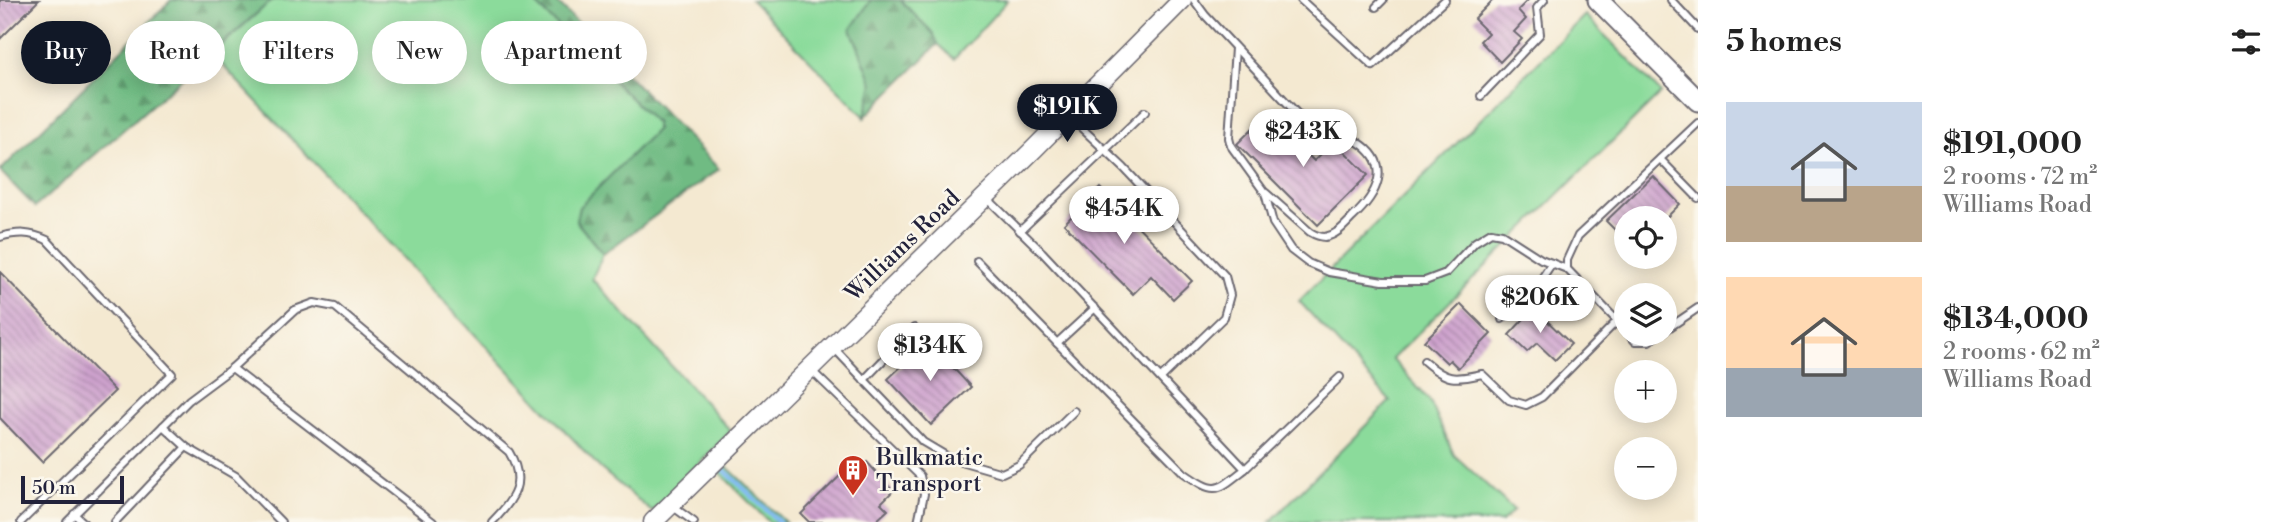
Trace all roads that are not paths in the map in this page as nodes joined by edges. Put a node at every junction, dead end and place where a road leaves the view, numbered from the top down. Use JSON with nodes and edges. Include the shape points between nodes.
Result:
{"nodes":[{"id":1,"x":1182,"y":0,"type":"edge"},
{"id":2,"x":1194,"y":0,"type":"edge"},
{"id":3,"x":1301,"y":0,"type":"edge"},
{"id":4,"x":1383,"y":0,"type":"edge"},
{"id":5,"x":1445,"y":0,"type":"edge"},
{"id":6,"x":1544,"y":0,"type":"edge"},
{"id":7,"x":1598,"y":0,"type":"edge"},
{"id":8,"x":1671,"y":0,"type":"edge"},
{"id":9,"x":1376,"y":7,"type":"dead end"},
{"id":10,"x":1698,"y":29,"type":"edge"},
{"id":11,"x":1235,"y":48,"type":"junction"},
{"id":12,"x":1481,"y":96,"type":"dead end"},
{"id":13,"x":1697,"y":98,"type":"edge"},
{"id":14,"x":1145,"y":111,"type":"dead end"},
{"id":15,"x":1068,"y":115,"type":"junction"},
{"id":16,"x":1698,"y":123,"type":"edge"},
{"id":17,"x":1105,"y":150,"type":"junction"},
{"id":18,"x":1660,"y":159,"type":"junction"},
{"id":19,"x":1265,"y":193,"type":"junction"},
{"id":20,"x":985,"y":197,"type":"junction"},
{"id":21,"x":1698,"y":198,"type":"edge"},
{"id":22,"x":1020,"y":231,"type":"junction"},
{"id":23,"x":0,"y":237,"type":"edge"},
{"id":24,"x":977,"y":261,"type":"dead end"},
{"id":25,"x":1552,"y":263,"type":"junction"},
{"id":26,"x":1567,"y":269,"type":"junction"},
{"id":27,"x":1095,"y":308,"type":"junction"},
{"id":28,"x":1698,"y":308,"type":"edge"},
{"id":29,"x":1614,"y":318,"type":"edge"},
{"id":30,"x":1502,"y":319,"type":"dead end"},
{"id":31,"x":1677,"y":322,"type":"edge"},
{"id":32,"x":1614,"y":324,"type":"edge"},
{"id":33,"x":914,"y":328,"type":"dead end"},
{"id":34,"x":1057,"y":343,"type":"junction"},
{"id":35,"x":832,"y":347,"type":"junction"},
{"id":36,"x":1424,"y":361,"type":"dead end"},
{"id":37,"x":232,"y":368,"type":"junction"},
{"id":38,"x":810,"y":369,"type":"junction"},
{"id":39,"x":1340,"y":377,"type":"dead end"},
{"id":40,"x":1161,"y":378,"type":"junction"},
{"id":41,"x":864,"y":380,"type":"junction"},
{"id":42,"x":1074,"y":411,"type":"dead end"},
{"id":43,"x":163,"y":426,"type":"junction"},
{"id":44,"x":186,"y":447,"type":"junction"},
{"id":45,"x":1245,"y":469,"type":"junction"},
{"id":46,"x":671,"y":505,"type":"junction"},
{"id":47,"x":74,"y":514,"type":"junction"},
{"id":48,"x":21,"y":522,"type":"edge"},
{"id":49,"x":67,"y":522,"type":"edge"},
{"id":50,"x":83,"y":522,"type":"edge"},
{"id":51,"x":115,"y":522,"type":"edge"},
{"id":52,"x":281,"y":522,"type":"edge"},
{"id":53,"x":433,"y":522,"type":"edge"},
{"id":54,"x":492,"y":522,"type":"edge"},
{"id":55,"x":653,"y":522,"type":"edge"},
{"id":56,"x":694,"y":522,"type":"edge"},
{"id":57,"x":918,"y":522,"type":"edge"}],
"edges":[{"from":1,"to":15,"type":"main road","name":"Williams Road"},
{"from":2,"to":11,"type":"lane"},
{"from":3,"to":5,"type":"lane","via":[[1373,66]]},
{"from":4,"to":9,"type":"lane"},
{"from":6,"to":12,"type":"lane","via":[[1537,8],[1539,34]]},
{"from":7,"to":13,"type":"main road"},
{"from":8,"to":10,"type":"lane"},
{"from":11,"to":19,"type":"lane","via":[[1229,138]]},
{"from":11,"to":19,"type":"lane","via":[[1317,135],[1345,134],[1364,146],[1379,168],[1374,192],[1336,233],[1326,237],[1310,232]]},
{"from":14,"to":17,"type":"lane"},
{"from":15,"to":17,"type":"lane"},
{"from":15,"to":20,"type":"main road","name":"Williams Road"},
{"from":16,"to":18,"type":"lane"},
{"from":17,"to":22,"type":"lane"},
{"from":17,"to":40,"type":"lane","via":[[1225,276],[1230,295],[1224,317]]},
{"from":18,"to":21,"type":"lane"},
{"from":18,"to":26,"type":"lane","via":[[1578,236]]},
{"from":19,"to":25,"type":"lane","via":[[1273,223],[1291,250],[1329,272],[1384,281],[1425,281],[1446,273],[1491,232]]},
{"from":20,"to":22,"type":"lane"},
{"from":20,"to":35,"type":"main road","name":"Williams Road"},
{"from":22,"to":27,"type":"lane"},
{"from":23,"to":48,"type":"lane","via":[[32,233],[47,240],[172,373]]},
{"from":24,"to":34,"type":"lane"},
{"from":25,"to":26,"type":"lane"},
{"from":25,"to":30,"type":"lane","via":[[1538,284]]},
{"from":26,"to":29,"type":"lane"},
{"from":27,"to":34,"type":"lane"},
{"from":27,"to":40,"type":"lane"},
{"from":28,"to":31,"type":"lane"},
{"from":32,"to":36,"type":"lane","via":[[1542,397],[1526,405],[1509,400],[1482,374],[1455,379],[1441,376]]},
{"from":33,"to":41,"type":"lane"},
{"from":34,"to":45,"type":"lane","via":[[1184,473],[1206,488],[1221,488]]},
{"from":35,"to":38,"type":"main road","name":"Williams Road"},
{"from":35,"to":41,"type":"lane"},
{"from":37,"to":43,"type":"lane"},
{"from":37,"to":53,"type":"lane"},
{"from":37,"to":54,"type":"lane","via":[[295,310],[314,303],[335,307],[509,452],[518,485]]},
{"from":38,"to":46,"type":"main road","name":"Williams Road"},
{"from":38,"to":57,"type":"lane","via":[[920,476],[924,494]]},
{"from":39,"to":45,"type":"lane"},
{"from":40,"to":45,"type":"lane"},
{"from":41,"to":42,"type":"lane","via":[[923,442],[950,458],[1002,473],[1019,465]]},
{"from":43,"to":44,"type":"lane"},
{"from":43,"to":47,"type":"lane"},
{"from":44,"to":51,"type":"lane"},
{"from":44,"to":52,"type":"lane","via":[[236,476]]},
{"from":46,"to":55,"type":"main road","name":"Williams Road"},
{"from":46,"to":56,"type":"lane"},
{"from":47,"to":49,"type":"lane"},
{"from":47,"to":50,"type":"lane"}]}
